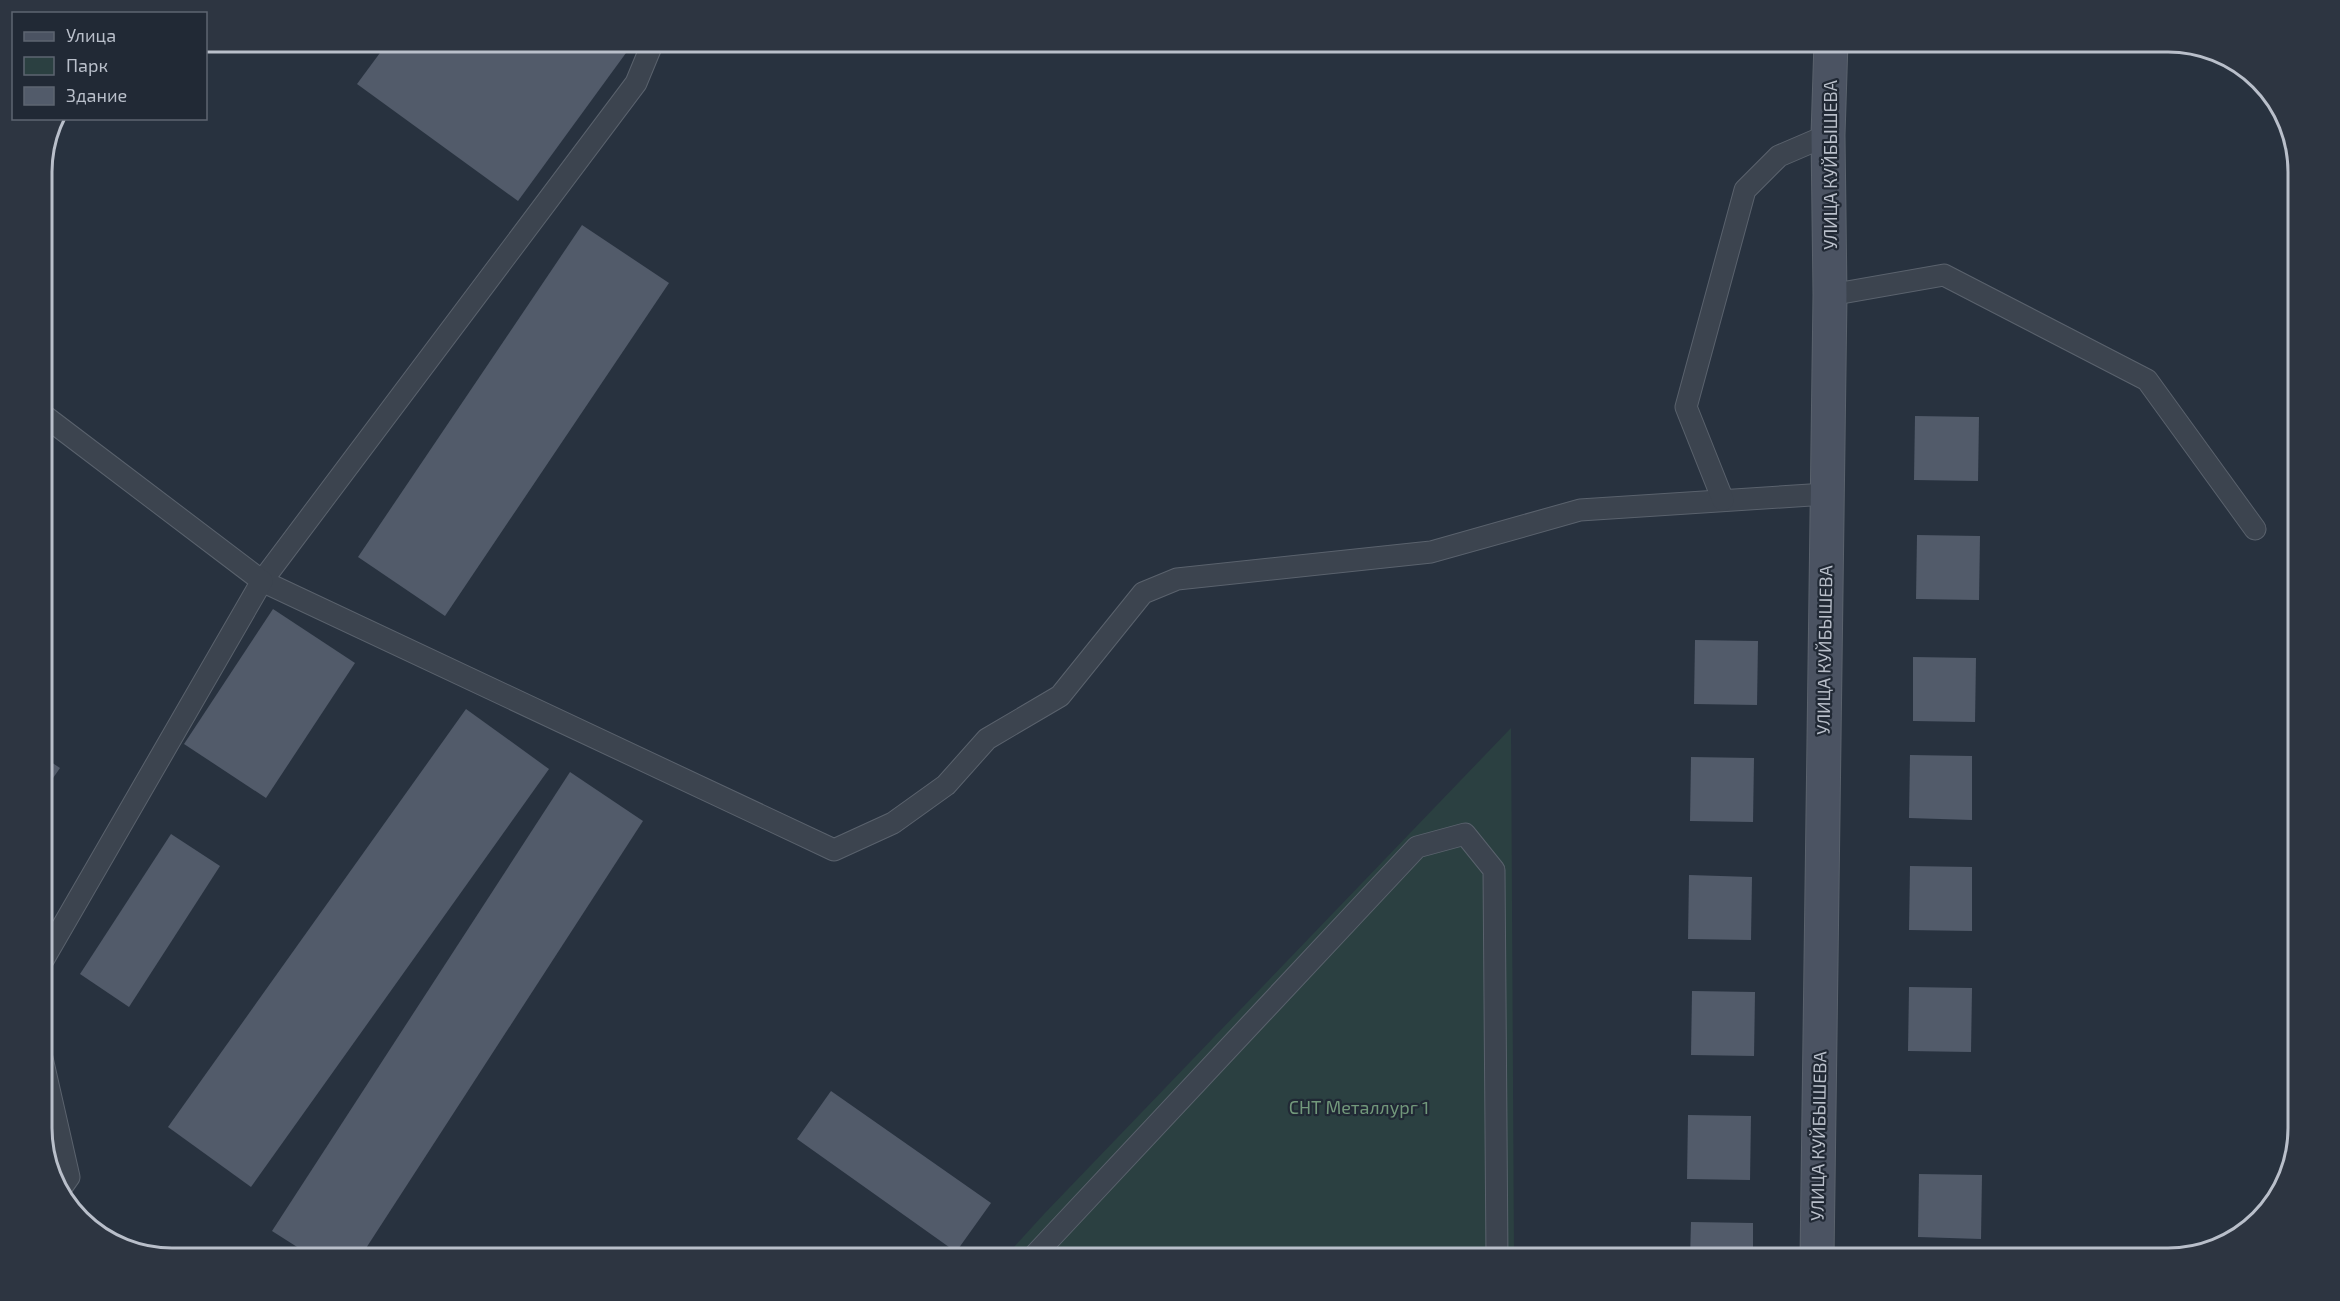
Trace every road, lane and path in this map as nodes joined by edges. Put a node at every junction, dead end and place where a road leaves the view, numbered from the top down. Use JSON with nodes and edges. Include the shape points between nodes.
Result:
{"nodes":[{"id":1,"x":1832,"y":52,"type":"edge"},
{"id":2,"x":648,"y":53,"type":"edge"},
{"id":3,"x":1828,"y":135,"type":"junction"},
{"id":4,"x":1830,"y":295,"type":"junction"},
{"id":5,"x":53,"y":422,"type":"edge"},
{"id":6,"x":1826,"y":494,"type":"junction"},
{"id":7,"x":1723,"y":500,"type":"junction"},
{"id":8,"x":2255,"y":529,"type":"dead end"},
{"id":9,"x":262,"y":581,"type":"junction"},
{"id":10,"x":53,"y":943,"type":"edge"},
{"id":11,"x":53,"y":1106,"type":"edge"},
{"id":12,"x":65,"y":1182,"type":"edge"},
{"id":13,"x":1041,"y":1248,"type":"edge"},
{"id":14,"x":1497,"y":1248,"type":"edge"},
{"id":15,"x":1817,"y":1248,"type":"edge"}],
"edges":[{"from":1,"to":3,"type":"main road","name":"УЛИЦА КУЙБЫШЕВА"},
{"from":2,"to":9,"type":"lane","via":[[636,82]]},
{"from":3,"to":4,"type":"main road","name":"УЛИЦА КУЙБЫШЕВА"},
{"from":3,"to":7,"type":"lane","via":[[1779,156],[1745,190],[1686,407]]},
{"from":4,"to":6,"type":"main road","name":"УЛИЦА КУЙБЫШЕВА"},
{"from":4,"to":8,"type":"lane","via":[[1944,275],[2147,380]]},
{"from":5,"to":9,"type":"lane"},
{"from":6,"to":7,"type":"lane"},
{"from":6,"to":15,"type":"main road","name":"УЛИЦА КУЙБЫШЕВА"},
{"from":7,"to":9,"type":"lane","via":[[1580,510],[1431,552],[1177,579],[1143,592],[1060,696],[987,739],[946,785],[893,823],[834,850]]},
{"from":9,"to":10,"type":"lane"},
{"from":11,"to":12,"type":"lane","via":[[69,1177]]},
{"from":13,"to":14,"type":"lane","via":[[1417,847],[1465,834],[1494,870]]}]}
